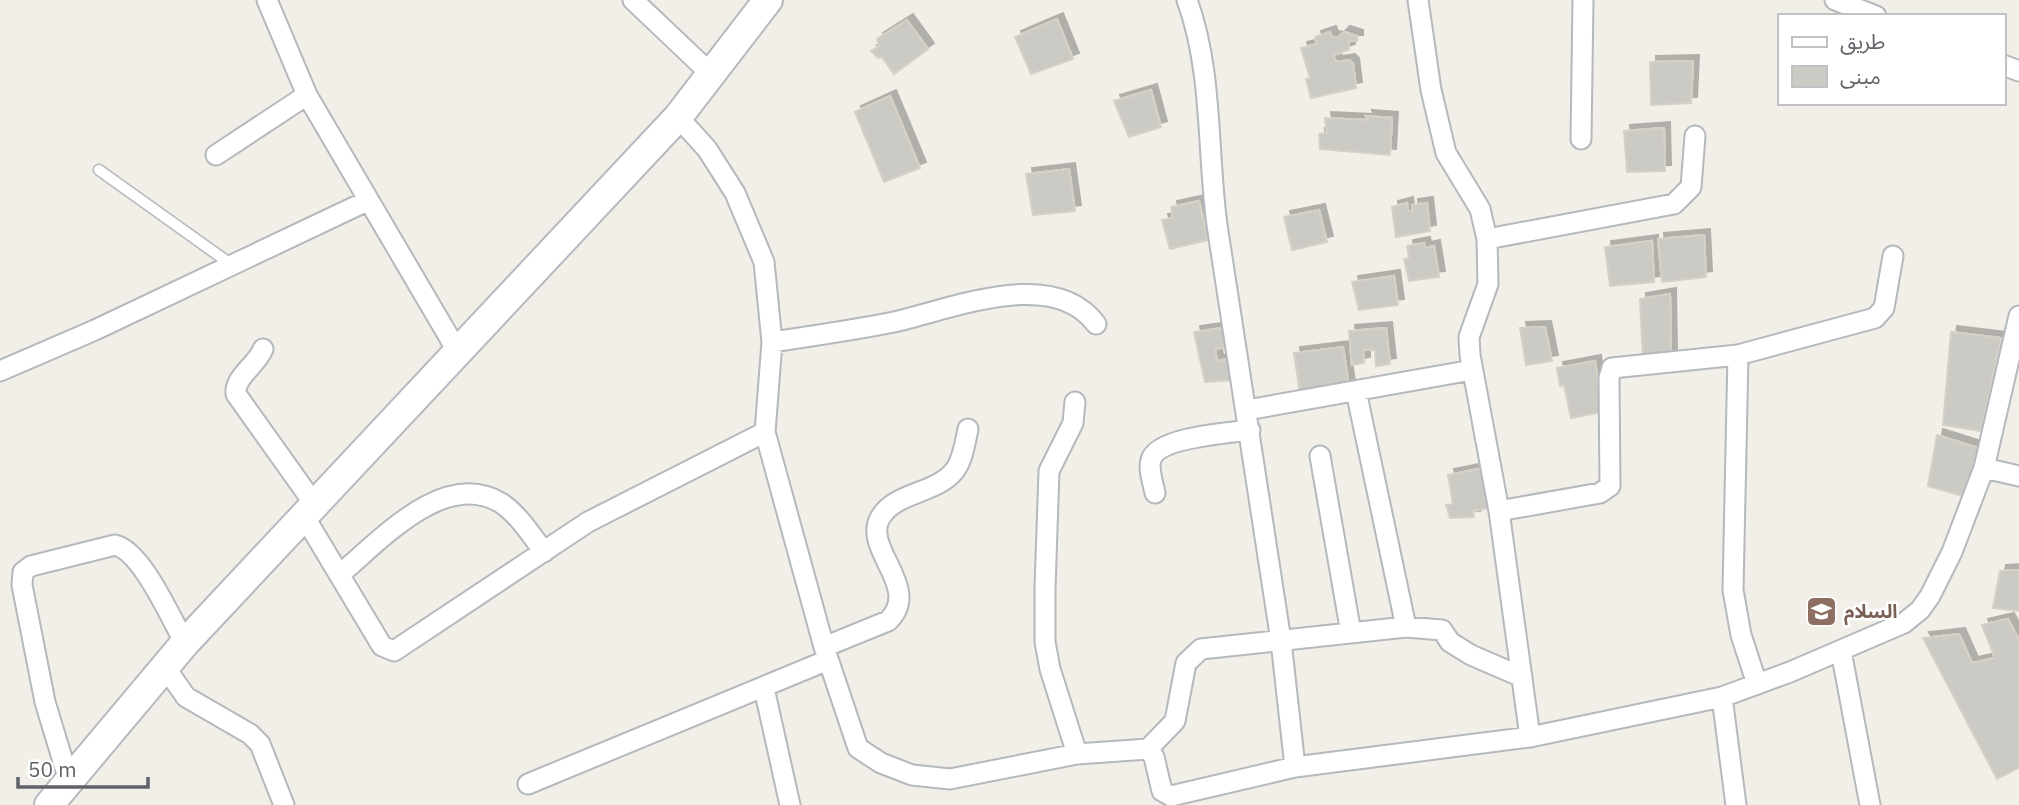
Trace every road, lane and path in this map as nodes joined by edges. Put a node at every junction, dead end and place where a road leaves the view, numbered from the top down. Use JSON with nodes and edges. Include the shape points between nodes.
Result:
{"nodes":[{"id":1,"x":267,"y":0,"type":"edge"},
{"id":2,"x":633,"y":0,"type":"edge"},
{"id":3,"x":768,"y":0,"type":"edge"},
{"id":4,"x":1187,"y":0,"type":"edge"},
{"id":5,"x":1418,"y":0,"type":"edge"},
{"id":6,"x":1583,"y":0,"type":"edge"},
{"id":7,"x":1835,"y":0,"type":"edge"},
{"id":8,"x":1871,"y":14,"type":"edge"},
{"id":9,"x":711,"y":74,"type":"junction"},
{"id":10,"x":307,"y":95,"type":"junction"},
{"id":11,"x":678,"y":117,"type":"junction"},
{"id":12,"x":1695,"y":136,"type":"dead end"},
{"id":13,"x":1581,"y":139,"type":"dead end"},
{"id":14,"x":216,"y":155,"type":"dead end"},
{"id":15,"x":99,"y":170,"type":"dead end"},
{"id":16,"x":367,"y":201,"type":"junction"},
{"id":17,"x":1487,"y":239,"type":"junction"},
{"id":18,"x":1892,"y":256,"type":"dead end"},
{"id":19,"x":232,"y":265,"type":"junction"},
{"id":20,"x":1096,"y":324,"type":"dead end"},
{"id":21,"x":2018,"y":326,"type":"edge"},
{"id":22,"x":772,"y":342,"type":"junction"},
{"id":23,"x":263,"y":349,"type":"dead end"},
{"id":24,"x":459,"y":354,"type":"junction"},
{"id":25,"x":1738,"y":355,"type":"junction"},
{"id":26,"x":1472,"y":370,"type":"junction"},
{"id":27,"x":0,"y":371,"type":"edge"},
{"id":28,"x":1356,"y":391,"type":"junction"},
{"id":29,"x":1075,"y":402,"type":"dead end"},
{"id":30,"x":1247,"y":410,"type":"junction"},
{"id":31,"x":968,"y":429,"type":"dead end"},
{"id":32,"x":1250,"y":430,"type":"junction"},
{"id":33,"x":765,"y":432,"type":"junction"},
{"id":34,"x":1320,"y":456,"type":"dead end"},
{"id":35,"x":1984,"y":468,"type":"junction"},
{"id":36,"x":2019,"y":476,"type":"edge"},
{"id":37,"x":1155,"y":493,"type":"dead end"},
{"id":38,"x":310,"y":511,"type":"junction"},
{"id":39,"x":1499,"y":511,"type":"junction"},
{"id":40,"x":544,"y":552,"type":"junction"},
{"id":41,"x":339,"y":575,"type":"junction"},
{"id":42,"x":1406,"y":627,"type":"junction"},
{"id":43,"x":1351,"y":633,"type":"junction"},
{"id":44,"x":1282,"y":641,"type":"junction"},
{"id":45,"x":185,"y":643,"type":"junction"},
{"id":46,"x":1841,"y":651,"type":"junction"},
{"id":47,"x":826,"y":654,"type":"junction"},
{"id":48,"x":165,"y":667,"type":"junction"},
{"id":49,"x":1522,"y":677,"type":"junction"},
{"id":50,"x":1757,"y":684,"type":"junction"},
{"id":51,"x":764,"y":688,"type":"junction"},
{"id":52,"x":1722,"y":697,"type":"junction"},
{"id":53,"x":1530,"y":737,"type":"junction"},
{"id":54,"x":1147,"y":749,"type":"junction"},
{"id":55,"x":1077,"y":754,"type":"junction"},
{"id":56,"x":1295,"y":767,"type":"junction"},
{"id":57,"x":69,"y":781,"type":"junction"},
{"id":58,"x":528,"y":784,"type":"dead end"},
{"id":59,"x":1207,"y":796,"type":"edge"},
{"id":60,"x":49,"y":805,"type":"edge"},
{"id":61,"x":284,"y":805,"type":"edge"},
{"id":62,"x":790,"y":805,"type":"edge"},
{"id":63,"x":1736,"y":805,"type":"edge"},
{"id":64,"x":1870,"y":805,"type":"edge"}],
"edges":[{"from":1,"to":10,"type":"street"},
{"from":2,"to":9,"type":"street"},
{"from":3,"to":9,"type":"street"},
{"from":4,"to":30,"type":"street","via":[[1208,105],[1213,202]]},
{"from":5,"to":17,"type":"street","via":[[1446,153],[1480,209]]},
{"from":6,"to":13,"type":"street"},
{"from":7,"to":8,"type":"street"},
{"from":9,"to":11,"type":"street"},
{"from":10,"to":14,"type":"street"},
{"from":10,"to":16,"type":"street"},
{"from":11,"to":22,"type":"street","via":[[707,149],[754,231],[764,262]]},
{"from":11,"to":24,"type":"street"},
{"from":12,"to":17,"type":"street","via":[[1690,187],[1674,204]]},
{"from":15,"to":19,"type":"lane"},
{"from":16,"to":19,"type":"street"},
{"from":16,"to":24,"type":"street"},
{"from":17,"to":26,"type":"street","via":[[1488,284],[1469,337]]},
{"from":18,"to":25,"type":"street","via":[[1879,316]]},
{"from":19,"to":27,"type":"street"},
{"from":20,"to":22,"type":"street","via":[[1073,303],[1012,295]]},
{"from":21,"to":35,"type":"street"},
{"from":22,"to":33,"type":"street"},
{"from":23,"to":38,"type":"street","via":[[237,384],[236,394]]},
{"from":24,"to":38,"type":"street"},
{"from":25,"to":39,"type":"street","via":[[1612,368],[1610,485],[1600,494]]},
{"from":25,"to":50,"type":"street","via":[[1733,590]]},
{"from":26,"to":28,"type":"street"},
{"from":26,"to":39,"type":"street"},
{"from":28,"to":30,"type":"street"},
{"from":28,"to":42,"type":"street"},
{"from":29,"to":55,"type":"street","via":[[1073,423],[1049,471],[1045,642]]},
{"from":30,"to":32,"type":"street"},
{"from":31,"to":47,"type":"street","via":[[956,469],[946,479],[896,502],[880,519],[878,534],[900,597],[896,614]]},
{"from":32,"to":37,"type":"street","via":[[1185,440],[1156,451],[1150,463]]},
{"from":32,"to":44,"type":"street"},
{"from":33,"to":40,"type":"street","via":[[588,522]]},
{"from":33,"to":47,"type":"street"},
{"from":34,"to":43,"type":"street"},
{"from":35,"to":36,"type":"street"},
{"from":35,"to":46,"type":"street","via":[[1952,552],[1920,610],[1904,623]]},
{"from":38,"to":41,"type":"street"},
{"from":38,"to":45,"type":"street"},
{"from":39,"to":49,"type":"street"},
{"from":40,"to":41,"type":"street","via":[[503,505],[471,493],[421,506]]},
{"from":40,"to":41,"type":"street","via":[[394,651],[382,646]]},
{"from":42,"to":43,"type":"street"},
{"from":42,"to":49,"type":"street","via":[[1442,630],[1450,642],[1471,655]]},
{"from":43,"to":44,"type":"street"},
{"from":44,"to":54,"type":"street","via":[[1193,653],[1186,663],[1175,721]]},
{"from":44,"to":56,"type":"street"},
{"from":45,"to":48,"type":"street"},
{"from":45,"to":57,"type":"street","via":[[138,562],[124,547],[116,545],[31,566],[23,572],[45,702]]},
{"from":46,"to":50,"type":"street"},
{"from":46,"to":64,"type":"street"},
{"from":47,"to":51,"type":"street"},
{"from":47,"to":55,"type":"street","via":[[858,748],[881,764],[912,775],[950,779]]},
{"from":48,"to":57,"type":"street"},
{"from":48,"to":61,"type":"street","via":[[186,697],[260,744]]},
{"from":49,"to":53,"type":"street"},
{"from":50,"to":52,"type":"street"},
{"from":51,"to":58,"type":"street"},
{"from":51,"to":62,"type":"street"},
{"from":52,"to":53,"type":"street"},
{"from":52,"to":63,"type":"street"},
{"from":53,"to":56,"type":"street"},
{"from":54,"to":55,"type":"street"},
{"from":54,"to":59,"type":"street","via":[[1166,794]]},
{"from":56,"to":59,"type":"street"},
{"from":57,"to":60,"type":"street"}]}
